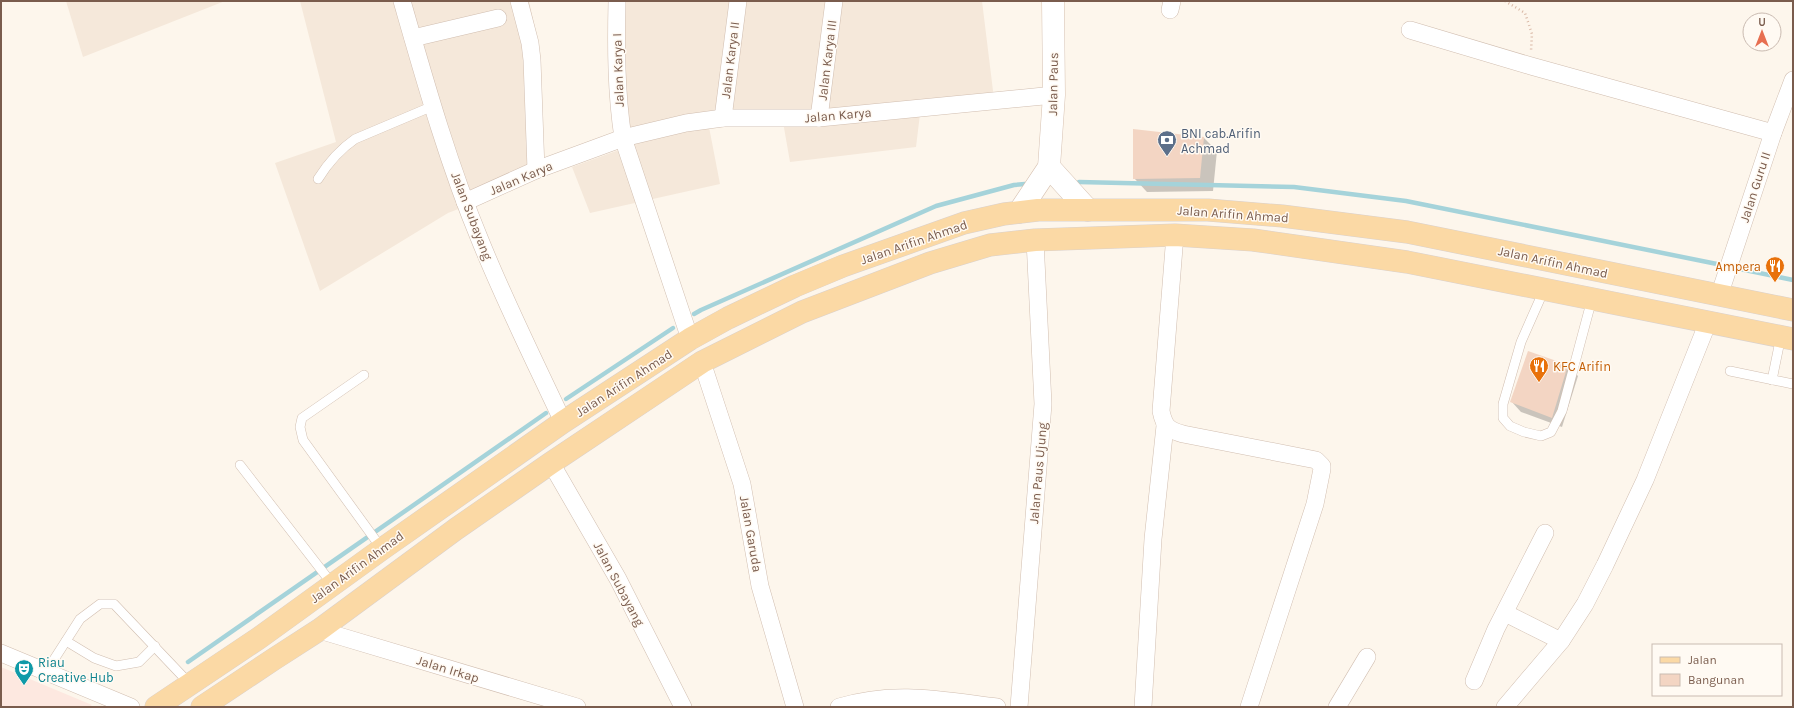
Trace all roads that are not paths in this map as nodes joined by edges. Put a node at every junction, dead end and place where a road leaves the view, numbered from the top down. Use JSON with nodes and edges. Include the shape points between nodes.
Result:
{"nodes":[{"id":1,"x":402,"y":1,"type":"edge"},
{"id":2,"x":519,"y":1,"type":"edge"},
{"id":3,"x":617,"y":1,"type":"edge"},
{"id":4,"x":738,"y":1,"type":"edge"},
{"id":5,"x":834,"y":1,"type":"edge"},
{"id":6,"x":1053,"y":1,"type":"edge"},
{"id":7,"x":498,"y":18,"type":"dead end"},
{"id":8,"x":1410,"y":30,"type":"dead end"},
{"id":9,"x":413,"y":38,"type":"junction"},
{"id":10,"x":1793,"y":80,"type":"edge"},
{"id":11,"x":1054,"y":95,"type":"junction"},
{"id":12,"x":433,"y":106,"type":"junction"},
{"id":13,"x":723,"y":118,"type":"junction"},
{"id":14,"x":819,"y":118,"type":"junction"},
{"id":15,"x":1773,"y":133,"type":"junction"},
{"id":16,"x":623,"y":138,"type":"junction"},
{"id":17,"x":1049,"y":167,"type":"junction"},
{"id":18,"x":536,"y":170,"type":"junction"},
{"id":19,"x":318,"y":179,"type":"dead end"},
{"id":20,"x":465,"y":202,"type":"junction"},
{"id":21,"x":1088,"y":210,"type":"junction"},
{"id":22,"x":1019,"y":212,"type":"junction"},
{"id":23,"x":1175,"y":234,"type":"junction"},
{"id":24,"x":1035,"y":240,"type":"junction"},
{"id":25,"x":1482,"y":247,"type":"junction"},
{"id":26,"x":1476,"y":275,"type":"junction"},
{"id":27,"x":1544,"y":290,"type":"junction"},
{"id":28,"x":1719,"y":296,"type":"junction"},
{"id":29,"x":1592,"y":299,"type":"junction"},
{"id":30,"x":1793,"y":310,"type":"edge"},
{"id":31,"x":1708,"y":322,"type":"junction"},
{"id":32,"x":1787,"y":337,"type":"edge"},
{"id":33,"x":690,"y":340,"type":"junction"},
{"id":34,"x":702,"y":362,"type":"junction"},
{"id":35,"x":1730,"y":371,"type":"dead end"},
{"id":36,"x":364,"y":375,"type":"dead end"},
{"id":37,"x":1772,"y":380,"type":"junction"},
{"id":38,"x":1793,"y":384,"type":"edge"},
{"id":39,"x":563,"y":422,"type":"junction"},
{"id":40,"x":1165,"y":426,"type":"junction"},
{"id":41,"x":551,"y":463,"type":"junction"},
{"id":42,"x":240,"y":465,"type":"dead end"},
{"id":43,"x":1545,"y":533,"type":"dead end"},
{"id":44,"x":379,"y":544,"type":"junction"},
{"id":45,"x":326,"y":575,"type":"junction"},
{"id":46,"x":1505,"y":613,"type":"junction"},
{"id":47,"x":319,"y":630,"type":"junction"},
{"id":48,"x":259,"y":638,"type":"junction"},
{"id":49,"x":66,"y":641,"type":"junction"},
{"id":50,"x":1561,"y":641,"type":"junction"},
{"id":51,"x":155,"y":646,"type":"junction"},
{"id":52,"x":1,"y":653,"type":"edge"},
{"id":53,"x":1367,"y":657,"type":"dead end"},
{"id":54,"x":274,"y":659,"type":"junction"},
{"id":55,"x":46,"y":672,"type":"junction"},
{"id":56,"x":1474,"y":681,"type":"dead end"},
{"id":57,"x":190,"y":684,"type":"junction"},
{"id":58,"x":550,"y":703,"type":"edge"},
{"id":59,"x":954,"y":704,"type":"edge"},
{"id":60,"x":131,"y":707,"type":"edge"},
{"id":61,"x":156,"y":707,"type":"edge"},
{"id":62,"x":202,"y":707,"type":"edge"},
{"id":63,"x":577,"y":707,"type":"edge"},
{"id":64,"x":683,"y":707,"type":"edge"},
{"id":65,"x":794,"y":707,"type":"edge"},
{"id":66,"x":839,"y":707,"type":"edge"},
{"id":67,"x":997,"y":707,"type":"edge"},
{"id":68,"x":1019,"y":707,"type":"edge"},
{"id":69,"x":1143,"y":707,"type":"edge"},
{"id":70,"x":1249,"y":707,"type":"edge"},
{"id":71,"x":1337,"y":707,"type":"edge"},
{"id":72,"x":1505,"y":707,"type":"edge"}],
"edges":[{"from":1,"to":9,"type":"street","name":"Jalan Subayang"},
{"from":2,"to":18,"type":"street","via":[[532,60]]},
{"from":3,"to":16,"type":"street","name":"Jalan Karya I","via":[[616,62]]},
{"from":4,"to":13,"type":"street","name":"Jalan Karya II"},
{"from":5,"to":14,"type":"street","name":"Jalan Karya III"},
{"from":6,"to":11,"type":"main road","name":"Jalan Paus"},
{"from":7,"to":9,"type":"street"},
{"from":8,"to":15,"type":"street"},
{"from":9,"to":12,"type":"street","name":"Jalan Subayang"},
{"from":10,"to":15,"type":"street","name":"Jalan Guru II"},
{"from":11,"to":14,"type":"street","name":"Jalan Karya"},
{"from":11,"to":17,"type":"main road","name":"Jalan Paus"},
{"from":12,"to":19,"type":"lane","via":[[355,138],[328,162]]},
{"from":12,"to":20,"type":"street","name":"Jalan Subayang"},
{"from":13,"to":14,"type":"street","name":"Jalan Karya"},
{"from":13,"to":16,"type":"street","name":"Jalan Karya","via":[[686,123]]},
{"from":15,"to":28,"type":"street","name":"Jalan Guru II"},
{"from":16,"to":18,"type":"street","name":"Jalan Karya"},
{"from":16,"to":33,"type":"street"},
{"from":17,"to":21,"type":"main road"},
{"from":17,"to":22,"type":"main road","name":"Jalan Paus"},
{"from":18,"to":20,"type":"street","name":"Jalan Karya"},
{"from":20,"to":39,"type":"street","name":"Jalan Subayang","via":[[517,326]]},
{"from":21,"to":22,"type":"main road","name":"Jalan Arifin Ahmad"},
{"from":21,"to":25,"type":"main road","name":"Jalan Arifin Ahmad","via":[[1208,210],[1282,216],[1407,232]]},
{"from":22,"to":33,"type":"main road","name":"Jalan Arifin Ahmad","via":[[964,223],[843,266],[757,304]]},
{"from":23,"to":24,"type":"main road","name":"Jalan Arifin Ahmad"},
{"from":23,"to":26,"type":"main road","name":"Jalan Arifin Ahmad","via":[[1322,249]]},
{"from":23,"to":40,"type":"street","via":[[1161,411]]},
{"from":24,"to":34,"type":"main road","name":"Jalan Arifin Ahmad","via":[[990,245],[930,263],[802,312]]},
{"from":24,"to":68,"type":"street","name":"Jalan Paus Ujung","via":[[1044,404]]},
{"from":25,"to":26,"type":"main road"},
{"from":25,"to":28,"type":"main road","name":"Jalan Arifin Ahmad"},
{"from":26,"to":27,"type":"main road","name":"Jalan Arifin Ahmad"},
{"from":27,"to":29,"type":"main road","name":"Jalan Arifin Ahmad"},
{"from":27,"to":29,"type":"lane","via":[[1521,342],[1503,404],[1503,418],[1510,426],[1541,436],[1552,432],[1562,411]]},
{"from":28,"to":30,"type":"main road","name":"Jalan Arifin Ahmad"},
{"from":29,"to":31,"type":"main road","name":"Jalan Arifin Ahmad"},
{"from":31,"to":32,"type":"main road","name":"Jalan Arifin Ahmad"},
{"from":31,"to":50,"type":"street","via":[[1645,480],[1589,597]]},
{"from":32,"to":37,"type":"lane"},
{"from":33,"to":39,"type":"main road","name":"Jalan Arifin Ahmad"},
{"from":34,"to":41,"type":"main road","name":"Jalan Arifin Ahmad"},
{"from":34,"to":65,"type":"street","name":"Jalan Garuda","via":[[742,484],[760,586]]},
{"from":35,"to":37,"type":"lane"},
{"from":36,"to":44,"type":"lane","via":[[302,418],[300,427],[303,440]]},
{"from":37,"to":38,"type":"lane"},
{"from":39,"to":44,"type":"main road","name":"Jalan Arifin Ahmad"},
{"from":40,"to":69,"type":"street","via":[[1154,539]]},
{"from":40,"to":70,"type":"street","via":[[1183,434],[1316,460],[1322,466],[1315,504]]},
{"from":41,"to":47,"type":"main road","name":"Jalan Arifin Ahmad"},
{"from":41,"to":64,"type":"street","name":"Jalan Subayang","via":[[618,579]]},
{"from":42,"to":45,"type":"lane"},
{"from":43,"to":46,"type":"street"},
{"from":44,"to":45,"type":"main road","name":"Jalan Arifin Ahmad"},
{"from":45,"to":48,"type":"main road","name":"Jalan Arifin Ahmad"},
{"from":46,"to":50,"type":"street"},
{"from":46,"to":56,"type":"street"},
{"from":47,"to":54,"type":"main road","name":"Jalan Arifin Ahmad"},
{"from":47,"to":58,"type":"street","name":"Jalan Irkap"},
{"from":48,"to":54,"type":"main road"},
{"from":48,"to":57,"type":"main road","name":"Jalan Arifin Ahmad"},
{"from":49,"to":51,"type":"lane","via":[[94,658],[116,666],[139,662]]},
{"from":49,"to":51,"type":"lane","via":[[80,619],[100,604],[114,604]]},
{"from":49,"to":55,"type":"lane"},
{"from":50,"to":72,"type":"street"},
{"from":51,"to":57,"type":"lane"},
{"from":52,"to":55,"type":"street"},
{"from":53,"to":71,"type":"street"},
{"from":54,"to":62,"type":"main road","name":"Jalan Arifin Ahmad"},
{"from":55,"to":60,"type":"street"},
{"from":57,"to":61,"type":"main road","name":"Jalan Arifin Ahmad"},
{"from":58,"to":63,"type":"street","name":"Jalan Irkap"},
{"from":59,"to":66,"type":"street","via":[[908,697],[885,697],[861,700]]},
{"from":59,"to":67,"type":"street"}]}
